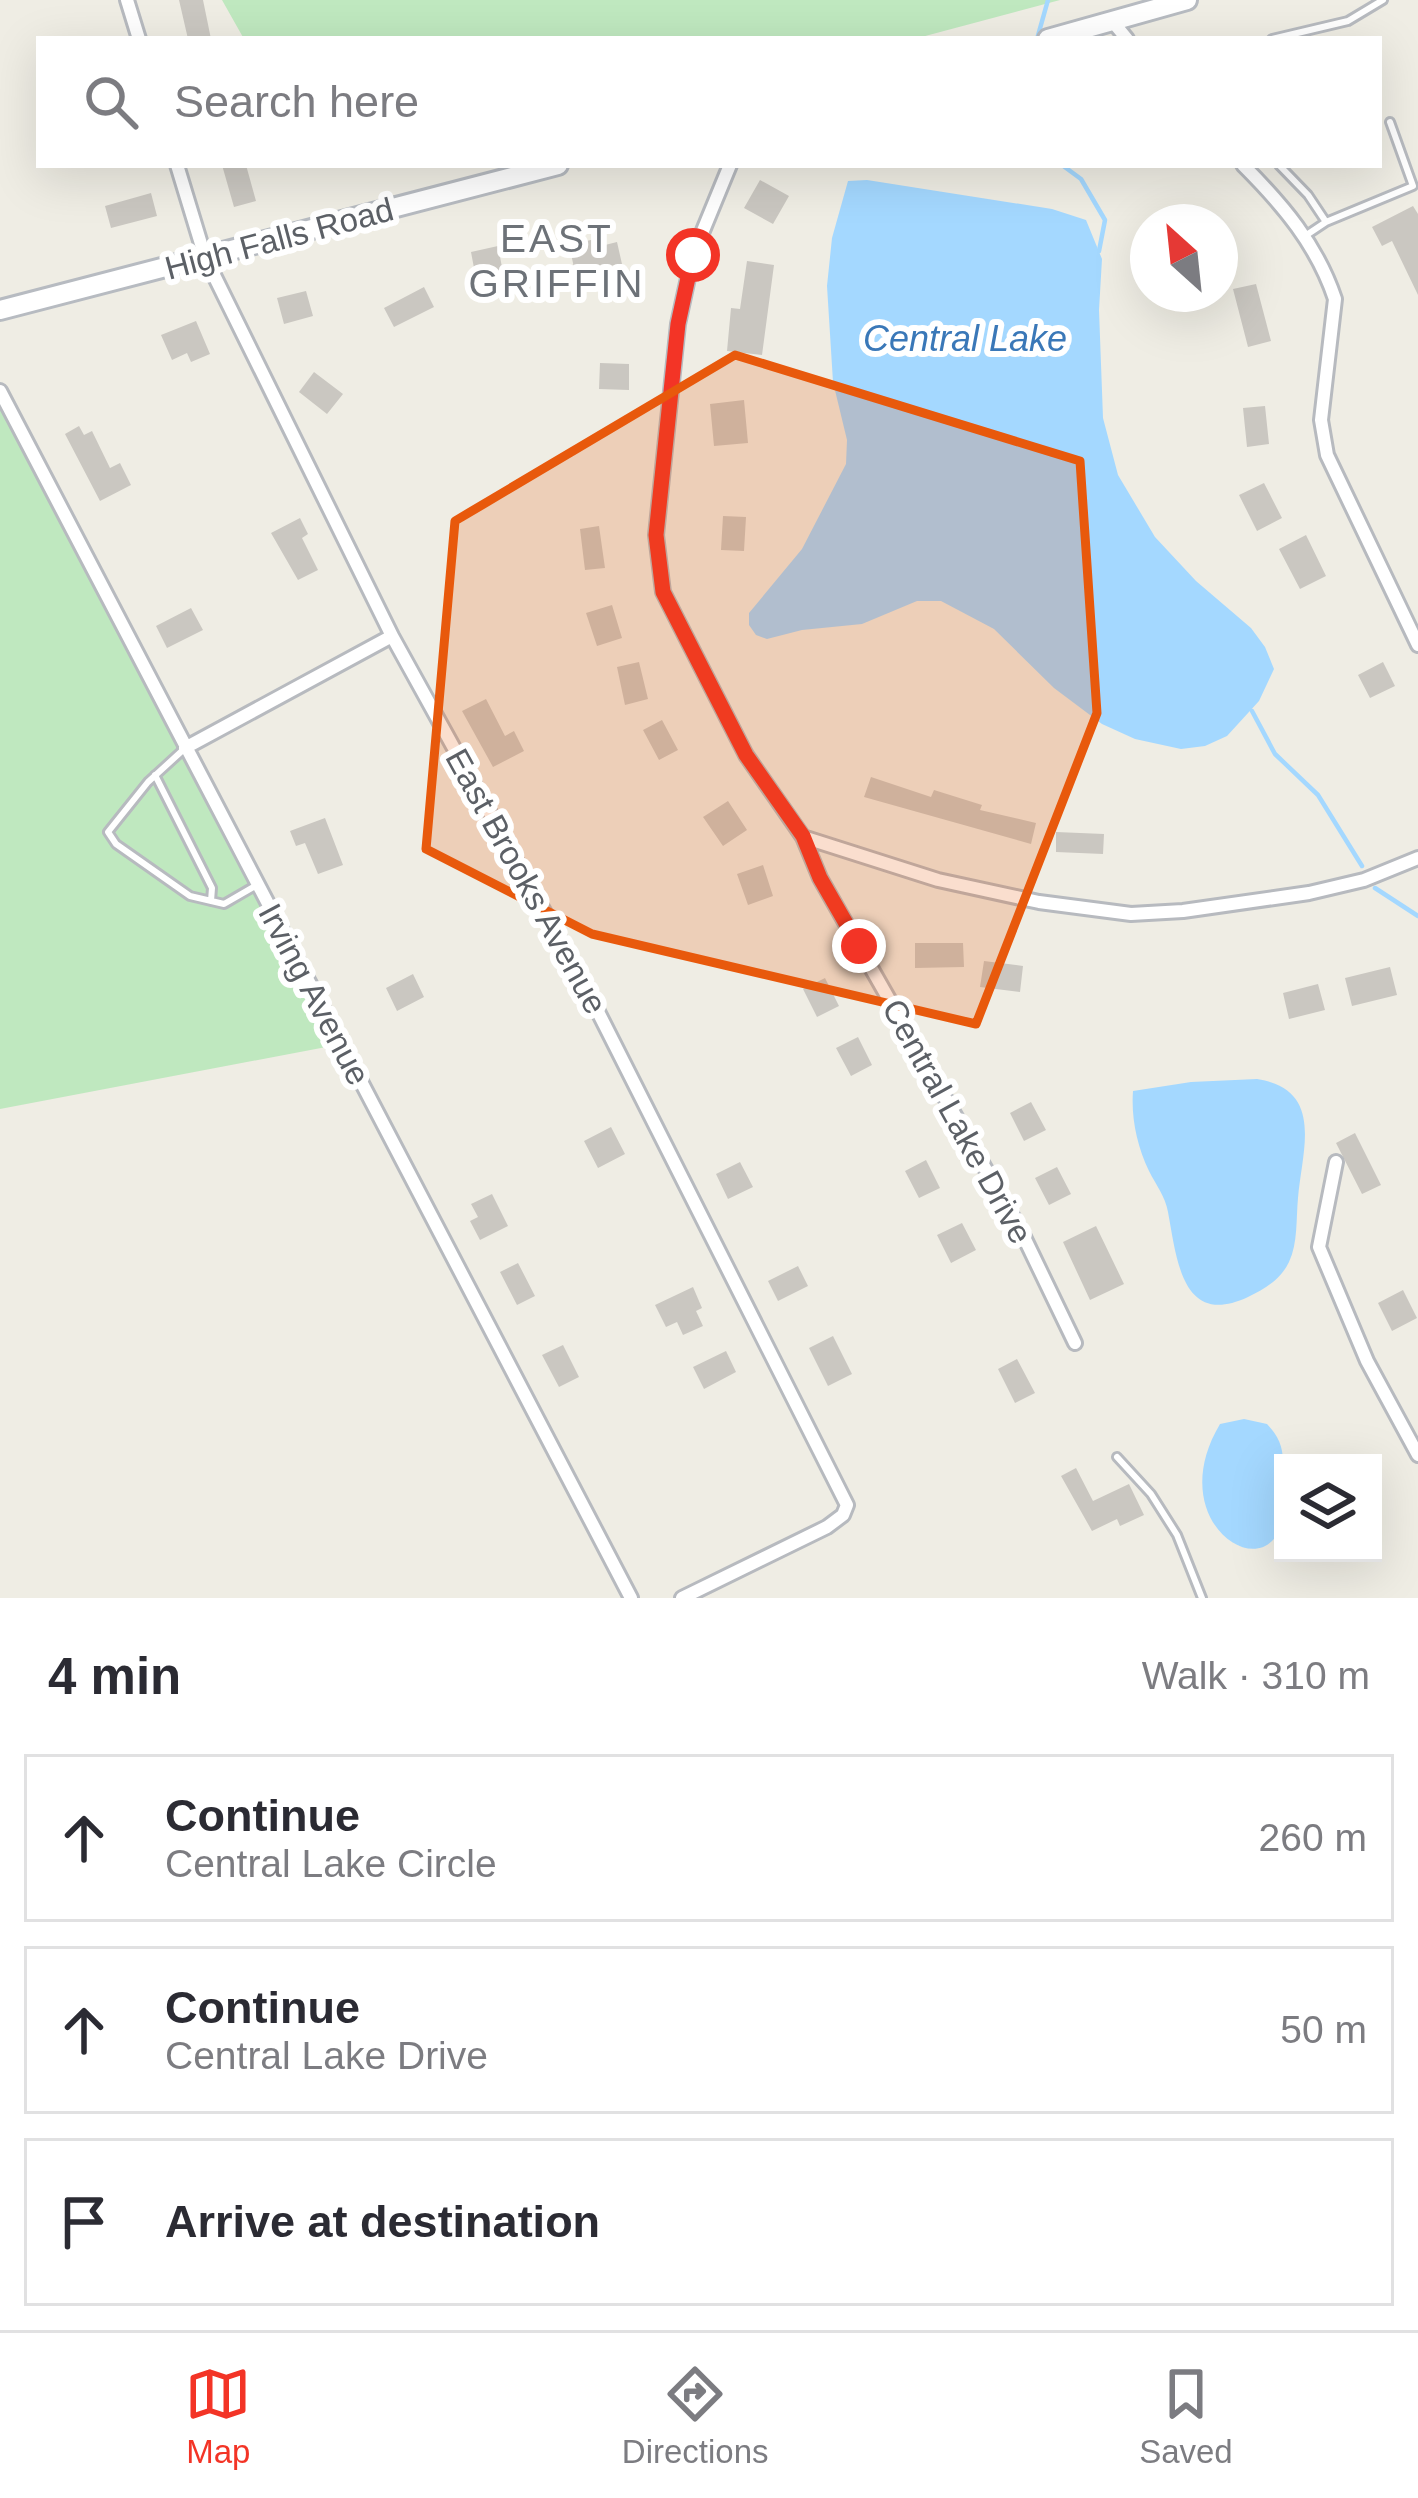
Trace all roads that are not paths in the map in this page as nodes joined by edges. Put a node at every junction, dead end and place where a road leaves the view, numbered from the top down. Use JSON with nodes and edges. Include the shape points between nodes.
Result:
{"nodes":[{"id":1,"x":127,"y":0,"type":"edge"},
{"id":2,"x":1187,"y":0,"type":"edge"},
{"id":3,"x":1383,"y":0,"type":"edge"},
{"id":4,"x":1113,"y":22,"type":"junction"},
{"id":5,"x":138,"y":36,"type":"edge"},
{"id":6,"x":1059,"y":36,"type":"edge"},
{"id":7,"x":1124,"y":36,"type":"edge"},
{"id":8,"x":1285,"y":36,"type":"edge"},
{"id":9,"x":1390,"y":122,"type":"dead end"},
{"id":10,"x":178,"y":168,"type":"edge"},
{"id":11,"x":546,"y":168,"type":"edge"},
{"id":12,"x":729,"y":168,"type":"edge"},
{"id":13,"x":1246,"y":168,"type":"edge"},
{"id":14,"x":1282,"y":168,"type":"edge"},
{"id":15,"x":1326,"y":222,"type":"junction"},
{"id":16,"x":1305,"y":236,"type":"junction"},
{"id":17,"x":205,"y":257,"type":"junction"},
{"id":18,"x":0,"y":310,"type":"edge"},
{"id":19,"x":0,"y":391,"type":"edge"},
{"id":20,"x":392,"y":636,"type":"junction"},
{"id":21,"x":1418,"y":645,"type":"edge"},
{"id":22,"x":185,"y":748,"type":"junction"},
{"id":23,"x":155,"y":776,"type":"junction"},
{"id":24,"x":803,"y":836,"type":"junction"},
{"id":25,"x":1418,"y":858,"type":"edge"},
{"id":26,"x":258,"y":885,"type":"junction"},
{"id":27,"x":211,"y":901,"type":"junction"},
{"id":28,"x":1336,"y":1162,"type":"dead end"},
{"id":29,"x":1075,"y":1343,"type":"dead end"},
{"id":30,"x":1418,"y":1455,"type":"edge"},
{"id":31,"x":1117,"y":1456,"type":"dead end"},
{"id":32,"x":631,"y":1598,"type":"edge"},
{"id":33,"x":682,"y":1598,"type":"edge"},
{"id":34,"x":1202,"y":1598,"type":"edge"}],
"edges":[{"from":1,"to":5,"type":"street"},
{"from":2,"to":4,"type":"street"},
{"from":3,"to":8,"type":"lane","via":[[1348,21]]},
{"from":4,"to":6,"type":"street"},
{"from":4,"to":7,"type":"street"},
{"from":9,"to":15,"type":"lane","via":[[1413,186]]},
{"from":10,"to":17,"type":"street","name":"East Brooks Avenue"},
{"from":11,"to":17,"type":"street","name":"High Falls Road"},
{"from":12,"to":24,"type":"street","name":"Central Lake Drive","via":[[693,255],[678,324],[657,565],[663,592],[746,755]]},
{"from":13,"to":16,"type":"street"},
{"from":14,"to":15,"type":"lane"},
{"from":15,"to":16,"type":"lane"},
{"from":16,"to":21,"type":"street","via":[[1335,299],[1321,420],[1328,455]]},
{"from":17,"to":18,"type":"street","name":"High Falls Road"},
{"from":17,"to":20,"type":"street","name":"East Brooks Avenue"},
{"from":19,"to":22,"type":"street","name":"Irving Avenue"},
{"from":20,"to":22,"type":"street"},
{"from":20,"to":33,"type":"street","name":"East Brooks Avenue","via":[[582,980],[847,1505],[826,1527]]},
{"from":22,"to":23,"type":"lane"},
{"from":22,"to":26,"type":"street","name":"Irving Avenue"},
{"from":23,"to":27,"type":"lane","via":[[212,888]]},
{"from":23,"to":27,"type":"lane","via":[[108,832],[190,896]]},
{"from":24,"to":25,"type":"street","via":[[938,880],[1131,914],[1309,893]]},
{"from":24,"to":29,"type":"street","name":"Central Lake Drive"},
{"from":26,"to":27,"type":"lane","via":[[224,904]]},
{"from":26,"to":32,"type":"street","name":"Irving Avenue"},
{"from":28,"to":30,"type":"street","via":[[1319,1247]]},
{"from":31,"to":34,"type":"lane","via":[[1177,1535]]}]}
